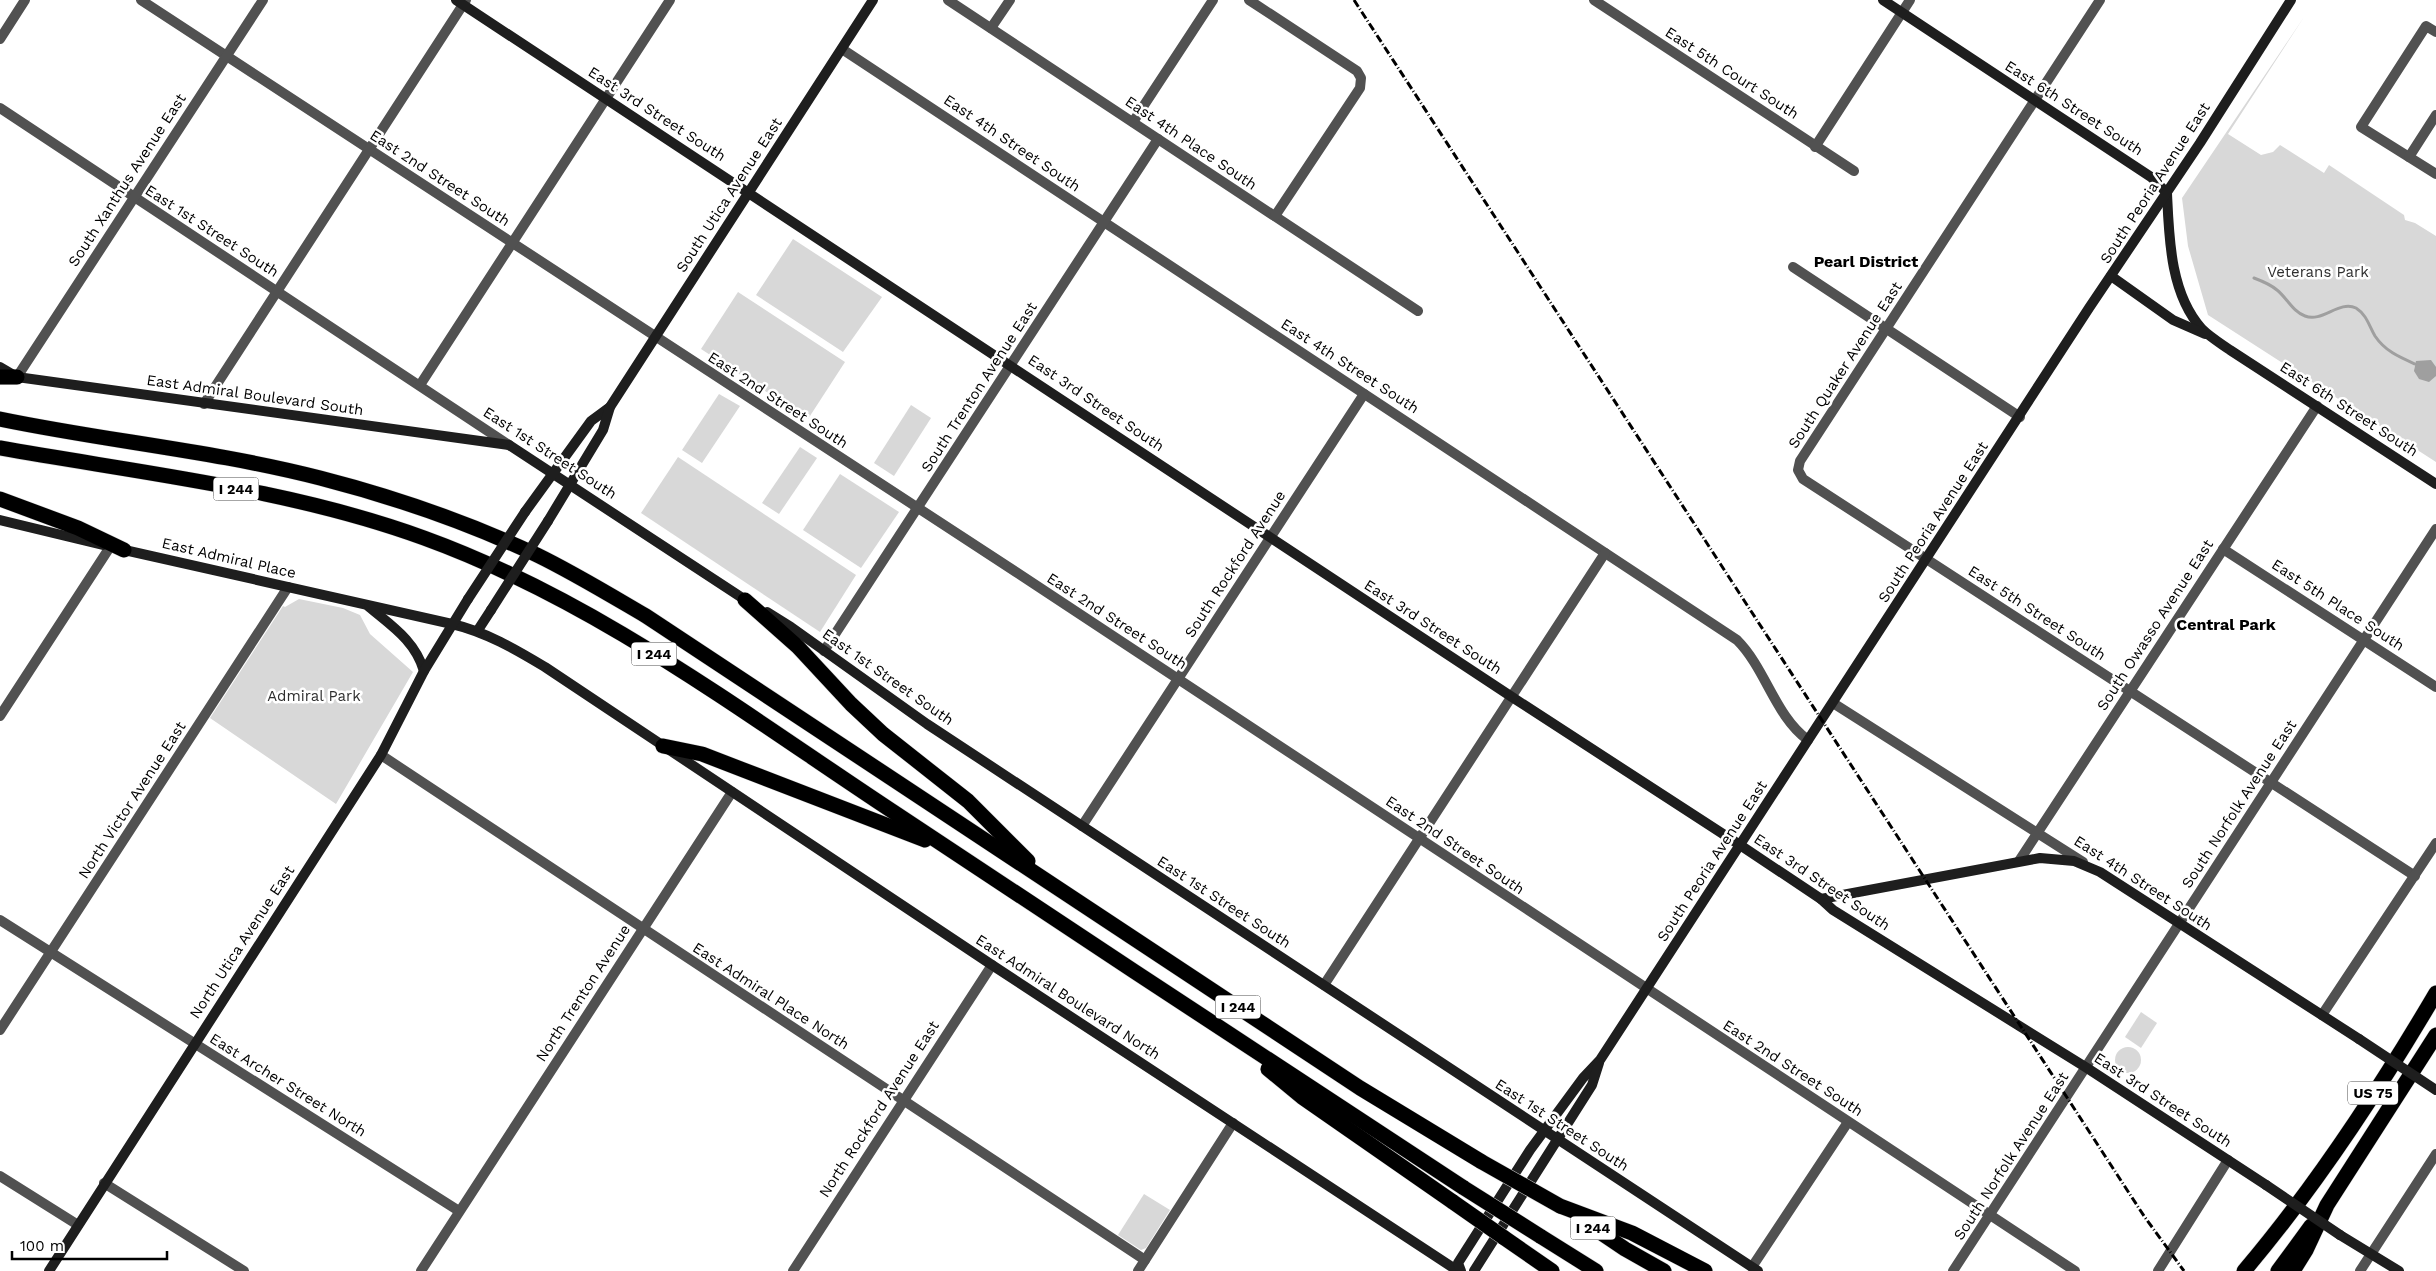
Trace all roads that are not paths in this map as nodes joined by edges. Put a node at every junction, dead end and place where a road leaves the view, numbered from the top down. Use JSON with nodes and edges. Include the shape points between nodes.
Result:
{"nodes":[{"id":1,"x":25,"y":0,"type":"edge"},
{"id":2,"x":141,"y":0,"type":"edge"},
{"id":3,"x":263,"y":0,"type":"edge"},
{"id":4,"x":670,"y":0,"type":"edge"},
{"id":5,"x":873,"y":0,"type":"edge"},
{"id":6,"x":948,"y":0,"type":"edge"},
{"id":7,"x":1010,"y":0,"type":"edge"},
{"id":8,"x":1214,"y":0,"type":"edge"},
{"id":9,"x":1249,"y":0,"type":"edge"},
{"id":10,"x":1594,"y":0,"type":"edge"},
{"id":11,"x":1883,"y":0,"type":"edge"},
{"id":12,"x":1910,"y":0,"type":"edge"},
{"id":13,"x":2100,"y":0,"type":"edge"},
{"id":14,"x":2291,"y":0,"type":"edge"},
{"id":15,"x":462,"y":2,"type":"edge"},
{"id":16,"x":1902,"y":13,"type":"junction"},
{"id":17,"x":991,"y":28,"type":"junction"},
{"id":18,"x":2436,"y":32,"type":"edge"},
{"id":19,"x":0,"y":39,"type":"edge"},
{"id":20,"x":842,"y":49,"type":"junction"},
{"id":21,"x":227,"y":56,"type":"junction"},
{"id":22,"x":606,"y":99,"type":"junction"},
{"id":23,"x":2034,"y":100,"type":"junction"},
{"id":24,"x":0,"y":108,"type":"edge"},
{"id":25,"x":2436,"y":115,"type":"edge"},
{"id":26,"x":1133,"y":122,"type":"junction"},
{"id":27,"x":1158,"y":139,"type":"junction"},
{"id":28,"x":1816,"y":147,"type":"junction"},
{"id":29,"x":369,"y":149,"type":"junction"},
{"id":30,"x":2409,"y":157,"type":"junction"},
{"id":31,"x":1854,"y":171,"type":"dead end"},
{"id":32,"x":2436,"y":174,"type":"edge"},
{"id":33,"x":749,"y":193,"type":"junction"},
{"id":34,"x":2167,"y":193,"type":"junction"},
{"id":35,"x":134,"y":198,"type":"junction"},
{"id":36,"x":1275,"y":216,"type":"junction"},
{"id":37,"x":1104,"y":222,"type":"junction"},
{"id":38,"x":511,"y":243,"type":"junction"},
{"id":39,"x":1792,"y":267,"type":"dead end"},
{"id":40,"x":2111,"y":276,"type":"junction"},
{"id":41,"x":276,"y":291,"type":"junction"},
{"id":42,"x":1418,"y":311,"type":"dead end"},
{"id":43,"x":1886,"y":330,"type":"junction"},
{"id":44,"x":2210,"y":336,"type":"junction"},
{"id":45,"x":655,"y":338,"type":"junction"},
{"id":46,"x":1011,"y":365,"type":"junction"},
{"id":47,"x":0,"y":367,"type":"edge"},
{"id":48,"x":0,"y":377,"type":"edge"},
{"id":49,"x":17,"y":377,"type":"junction"},
{"id":50,"x":420,"y":384,"type":"junction"},
{"id":51,"x":1364,"y":394,"type":"junction"},
{"id":52,"x":204,"y":404,"type":"junction"},
{"id":53,"x":2317,"y":406,"type":"junction"},
{"id":54,"x":610,"y":407,"type":"junction"},
{"id":55,"x":2020,"y":417,"type":"junction"},
{"id":56,"x":0,"y":419,"type":"edge"},
{"id":57,"x":508,"y":445,"type":"junction"},
{"id":58,"x":0,"y":448,"type":"edge"},
{"id":59,"x":1798,"y":470,"type":"joint"},
{"id":60,"x":552,"y":472,"type":"junction"},
{"id":61,"x":2436,"y":484,"type":"edge"},
{"id":62,"x":571,"y":485,"type":"junction"},
{"id":63,"x":0,"y":499,"type":"edge"},
{"id":64,"x":917,"y":508,"type":"junction"},
{"id":65,"x":0,"y":520,"type":"edge"},
{"id":66,"x":2436,"y":529,"type":"edge"},
{"id":67,"x":1271,"y":537,"type":"junction"},
{"id":68,"x":2223,"y":548,"type":"junction"},
{"id":69,"x":117,"y":549,"type":"junction"},
{"id":70,"x":1605,"y":553,"type":"junction"},
{"id":71,"x":1927,"y":560,"type":"junction"},
{"id":72,"x":288,"y":587,"type":"junction"},
{"id":73,"x":745,"y":600,"type":"junction"},
{"id":74,"x":366,"y":605,"type":"junction"},
{"id":75,"x":452,"y":624,"type":"junction"},
{"id":76,"x":478,"y":630,"type":"junction"},
{"id":77,"x":2364,"y":640,"type":"junction"},
{"id":78,"x":824,"y":651,"type":"junction"},
{"id":79,"x":424,"y":671,"type":"junction"},
{"id":80,"x":1178,"y":679,"type":"junction"},
{"id":81,"x":2436,"y":687,"type":"edge"},
{"id":82,"x":2129,"y":691,"type":"junction"},
{"id":83,"x":1512,"y":697,"type":"junction"},
{"id":84,"x":1833,"y":703,"type":"junction"},
{"id":85,"x":0,"y":716,"type":"edge"},
{"id":86,"x":1808,"y":740,"type":"junction"},
{"id":87,"x":663,"y":746,"type":"junction"},
{"id":88,"x":381,"y":755,"type":"junction"},
{"id":89,"x":2270,"y":783,"type":"junction"},
{"id":90,"x":732,"y":792,"type":"junction"},
{"id":91,"x":1082,"y":826,"type":"junction"},
{"id":92,"x":2037,"y":834,"type":"junction"},
{"id":93,"x":1419,"y":839,"type":"junction"},
{"id":94,"x":2436,"y":843,"type":"edge"},
{"id":95,"x":1740,"y":845,"type":"junction"},
{"id":96,"x":951,"y":850,"type":"junction"},
{"id":97,"x":2019,"y":861,"type":"junction"},
{"id":98,"x":2100,"y":872,"type":"junction"},
{"id":99,"x":2415,"y":876,"type":"junction"},
{"id":100,"x":1050,"y":883,"type":"junction"},
{"id":101,"x":1820,"y":898,"type":"junction"},
{"id":102,"x":0,"y":920,"type":"edge"},
{"id":103,"x":2179,"y":924,"type":"junction"},
{"id":104,"x":643,"y":929,"type":"junction"},
{"id":105,"x":51,"y":951,"type":"junction"},
{"id":106,"x":992,"y":965,"type":"junction"},
{"id":107,"x":1324,"y":985,"type":"junction"},
{"id":108,"x":1646,"y":989,"type":"junction"},
{"id":109,"x":2436,"y":993,"type":"edge"},
{"id":110,"x":2322,"y":1015,"type":"junction"},
{"id":111,"x":0,"y":1030,"type":"edge"},
{"id":112,"x":1223,"y":1030,"type":"junction"},
{"id":113,"x":2436,"y":1035,"type":"edge"},
{"id":114,"x":195,"y":1043,"type":"junction"},
{"id":115,"x":1600,"y":1060,"type":"junction"},
{"id":116,"x":2086,"y":1068,"type":"junction"},
{"id":117,"x":2436,"y":1090,"type":"edge"},
{"id":118,"x":903,"y":1101,"type":"junction"},
{"id":119,"x":1848,"y":1122,"type":"junction"},
{"id":120,"x":1233,"y":1123,"type":"junction"},
{"id":121,"x":1544,"y":1132,"type":"junction"},
{"id":122,"x":1558,"y":1141,"type":"junction"},
{"id":123,"x":2436,"y":1154,"type":"edge"},
{"id":124,"x":2228,"y":1160,"type":"junction"},
{"id":125,"x":0,"y":1176,"type":"edge"},
{"id":126,"x":104,"y":1183,"type":"junction"},
{"id":127,"x":2327,"y":1205,"type":"junction"},
{"id":128,"x":1560,"y":1206,"type":"junction"},
{"id":129,"x":460,"y":1212,"type":"junction"},
{"id":130,"x":1990,"y":1214,"type":"junction"},
{"id":131,"x":78,"y":1225,"type":"junction"},
{"id":132,"x":2258,"y":1254,"type":"junction"},
{"id":133,"x":2371,"y":1254,"type":"junction"},
{"id":134,"x":1145,"y":1260,"type":"junction"},
{"id":135,"x":1755,"y":1269,"type":"edge"},
{"id":136,"x":49,"y":1271,"type":"edge"},
{"id":137,"x":244,"y":1271,"type":"edge"},
{"id":138,"x":421,"y":1271,"type":"edge"},
{"id":139,"x":793,"y":1271,"type":"edge"},
{"id":140,"x":1138,"y":1271,"type":"edge"},
{"id":141,"x":1460,"y":1271,"type":"edge"},
{"id":142,"x":1474,"y":1271,"type":"edge"},
{"id":143,"x":1552,"y":1271,"type":"edge"},
{"id":144,"x":1596,"y":1271,"type":"edge"},
{"id":145,"x":1664,"y":1271,"type":"edge"},
{"id":146,"x":1705,"y":1271,"type":"edge"},
{"id":147,"x":1953,"y":1271,"type":"edge"},
{"id":148,"x":2075,"y":1271,"type":"edge"},
{"id":149,"x":2158,"y":1271,"type":"edge"},
{"id":150,"x":2236,"y":1271,"type":"edge"},
{"id":151,"x":2244,"y":1271,"type":"edge"},
{"id":152,"x":2278,"y":1271,"type":"edge"},
{"id":153,"x":2293,"y":1271,"type":"edge"},
{"id":154,"x":2360,"y":1271,"type":"edge"},
{"id":155,"x":2399,"y":1271,"type":"edge"}],
"edges":[{"from":1,"to":19,"type":"street"},
{"from":2,"to":21,"type":"street","name":"East 2nd Street South"},
{"from":3,"to":21,"type":"street","name":"South Xanthus Avenue East"},
{"from":4,"to":22,"type":"street"},
{"from":5,"to":20,"type":"main road","name":"South Utica Avenue East"},
{"from":6,"to":17,"type":"street","name":"East 4th Place South"},
{"from":7,"to":17,"type":"street"},
{"from":8,"to":26,"type":"street"},
{"from":9,"to":36,"type":"street","via":[[1357,71],[1361,78],[1360,88]]},
{"from":10,"to":28,"type":"street","name":"East 5th Court South"},
{"from":11,"to":16,"type":"main road","name":"East 6th Street South"},
{"from":12,"to":16,"type":"street"},
{"from":13,"to":23,"type":"street","name":"South Quaker Avenue East"},
{"from":14,"to":34,"type":"main road","name":"South Peoria Avenue East"},
{"from":15,"to":22,"type":"main road","name":"East 3rd Street South"},
{"from":15,"to":29,"type":"street"},
{"from":16,"to":23,"type":"main road","name":"East 6th Street South"},
{"from":16,"to":28,"type":"street"},
{"from":17,"to":26,"type":"street","name":"East 4th Place South"},
{"from":18,"to":30,"type":"street","via":[[2426,26],[2361,126]]},
{"from":20,"to":33,"type":"main road","name":"South Utica Avenue East"},
{"from":20,"to":37,"type":"street","name":"East 4th Street South"},
{"from":21,"to":29,"type":"street","name":"East 2nd Street South"},
{"from":21,"to":35,"type":"street","name":"South Xanthus Avenue East"},
{"from":22,"to":33,"type":"main road","name":"East 3rd Street South"},
{"from":22,"to":38,"type":"street"},
{"from":23,"to":34,"type":"main road","name":"East 6th Street South","via":[[2147,174]]},
{"from":23,"to":43,"type":"street","name":"South Quaker Avenue East"},
{"from":24,"to":35,"type":"street","name":"East 1st Street South"},
{"from":25,"to":30,"type":"street"},
{"from":26,"to":27,"type":"street","name":"East 4th Place South"},
{"from":27,"to":36,"type":"street","name":"East 4th Place South"},
{"from":27,"to":37,"type":"street","name":"South Trenton Avenue East"},
{"from":28,"to":31,"type":"street","name":"East 5th Court South"},
{"from":29,"to":38,"type":"street","name":"East 2nd Street South"},
{"from":29,"to":41,"type":"street"},
{"from":30,"to":32,"type":"street"},
{"from":33,"to":45,"type":"main road","name":"South Utica Avenue East"},
{"from":33,"to":46,"type":"main road","name":"East 3rd Street South"},
{"from":34,"to":40,"type":"main road","name":"South Peoria Avenue East"},
{"from":34,"to":44,"type":"main road","name":"East 6th Street South","via":[[2178,280],[2188,309]]},
{"from":35,"to":41,"type":"street","name":"East 1st Street South"},
{"from":35,"to":49,"type":"street","name":"South Xanthus Avenue East"},
{"from":36,"to":42,"type":"street","name":"East 4th Place South"},
{"from":37,"to":46,"type":"street","name":"South Trenton Avenue East"},
{"from":37,"to":51,"type":"street","name":"East 4th Street South"},
{"from":38,"to":45,"type":"street","name":"East 2nd Street South"},
{"from":38,"to":50,"type":"street"},
{"from":39,"to":43,"type":"street"},
{"from":40,"to":44,"type":"main road","via":[[2173,320]]},
{"from":40,"to":55,"type":"main road","name":"South Peoria Avenue East"},
{"from":41,"to":50,"type":"street","name":"East 1st Street South"},
{"from":41,"to":52,"type":"street"},
{"from":43,"to":55,"type":"street"},
{"from":43,"to":59,"type":"street","name":"South Quaker Avenue East","via":[[1800,461]]},
{"from":44,"to":53,"type":"main road","name":"East 6th Street South"},
{"from":45,"to":54,"type":"main road","name":"South Utica Avenue East"},
{"from":45,"to":64,"type":"street","name":"East 2nd Street South"},
{"from":46,"to":64,"type":"street","name":"South Trenton Avenue East"},
{"from":46,"to":67,"type":"main road","name":"East 3rd Street South"},
{"from":47,"to":49,"type":"main road","name":"East Admiral Boulevard South"},
{"from":48,"to":49,"type":"highway"},
{"from":49,"to":52,"type":"main road","name":"East Admiral Boulevard South"},
{"from":50,"to":57,"type":"street","name":"East 1st Street South"},
{"from":51,"to":67,"type":"street","name":"South Rockford Avenue"},
{"from":51,"to":70,"type":"street","name":"East 4th Street South"},
{"from":52,"to":57,"type":"main road","name":"East Admiral Boulevard South"},
{"from":53,"to":61,"type":"main road","name":"East 6th Street South"},
{"from":53,"to":68,"type":"street","name":"South Owasso Avenue East"},
{"from":54,"to":60,"type":"main road","name":"South Utica Avenue East","via":[[590,421]]},
{"from":54,"to":62,"type":"main road","name":"South Utica Avenue East","via":[[603,430]]},
{"from":55,"to":71,"type":"main road","name":"South Peoria Avenue East"},
{"from":56,"to":100,"type":"highway","number":"I 244","via":[[318,477],[482,530],[538,555],[646,616]]},
{"from":57,"to":60,"type":"main road","name":"East 1st Street South"},
{"from":58,"to":96,"type":"highway","number":"I 244","via":[[319,506],[423,537],[466,554],[558,597],[612,627]]},
{"from":59,"to":71,"type":"street","name":"East 5th Street South","via":[[1803,479]]},
{"from":60,"to":62,"type":"main road","name":"East 1st Street South"},
{"from":60,"to":75,"type":"main road","name":"South Utica Avenue East","bridge":true},
{"from":62,"to":73,"type":"main road","name":"East 1st Street South"},
{"from":62,"to":76,"type":"main road","name":"South Utica Avenue East","bridge":true},
{"from":63,"to":69,"type":"highway","via":[[78,528]]},
{"from":64,"to":78,"type":"street","name":"South Trenton Avenue East"},
{"from":64,"to":80,"type":"street","name":"East 2nd Street South"},
{"from":65,"to":69,"type":"main road","name":"East Admiral Place"},
{"from":66,"to":77,"type":"street","name":"South Norfolk Avenue East"},
{"from":67,"to":80,"type":"street","name":"South Rockford Avenue"},
{"from":67,"to":83,"type":"main road","name":"East 3rd Street South"},
{"from":68,"to":77,"type":"street","name":"East 5th Place South"},
{"from":68,"to":82,"type":"street","name":"South Owasso Avenue East"},
{"from":69,"to":72,"type":"main road","name":"East Admiral Place"},
{"from":69,"to":85,"type":"street"},
{"from":70,"to":83,"type":"street"},
{"from":70,"to":86,"type":"street","name":"East 4th Street South","via":[[1737,640],[1749,653],[1795,730]]},
{"from":71,"to":82,"type":"street","name":"East 5th Street South"},
{"from":71,"to":84,"type":"main road","name":"South Peoria Avenue East"},
{"from":72,"to":74,"type":"main road","name":"East Admiral Place"},
{"from":72,"to":105,"type":"street","name":"North Victor Avenue East"},
{"from":73,"to":78,"type":"main road","name":"East 1st Street South"},
{"from":73,"to":100,"type":"highway","via":[[798,647],[883,734],[968,801]]},
{"from":74,"to":75,"type":"main road","name":"East Admiral Place"},
{"from":74,"to":79,"type":"main road","via":[[411,644]]},
{"from":75,"to":76,"type":"main road"},
{"from":75,"to":79,"type":"main road","name":"North Utica Avenue East"},
{"from":76,"to":87,"type":"main road","via":[[546,667]]},
{"from":77,"to":81,"type":"street","name":"East 5th Place South"},
{"from":77,"to":89,"type":"street","name":"South Norfolk Avenue East"},
{"from":78,"to":91,"type":"main road","name":"East 1st Street South"},
{"from":79,"to":88,"type":"main road","name":"North Utica Avenue East"},
{"from":80,"to":91,"type":"street","name":"South Rockford Avenue"},
{"from":80,"to":93,"type":"street","name":"East 2nd Street South"},
{"from":82,"to":89,"type":"street","name":"East 5th Street South"},
{"from":82,"to":92,"type":"street","name":"South Owasso Avenue East"},
{"from":83,"to":93,"type":"street"},
{"from":83,"to":95,"type":"main road","name":"East 3rd Street South"},
{"from":84,"to":86,"type":"main road","name":"South Peoria Avenue East"},
{"from":84,"to":92,"type":"street","name":"East 4th Street South"},
{"from":86,"to":95,"type":"main road","name":"South Peoria Avenue East"},
{"from":87,"to":90,"type":"main road","name":"East Admiral Boulevard North"},
{"from":87,"to":96,"type":"highway","via":[[702,754]]},
{"from":88,"to":104,"type":"street","name":"East Admiral Place North"},
{"from":88,"to":114,"type":"main road","name":"North Utica Avenue East"},
{"from":89,"to":99,"type":"street","name":"East 5th Street South"},
{"from":89,"to":103,"type":"street","name":"South Norfolk Avenue East"},
{"from":90,"to":104,"type":"street","name":"North Trenton Avenue"},
{"from":90,"to":106,"type":"main road","name":"East Admiral Boulevard North"},
{"from":91,"to":107,"type":"main road","name":"East 1st Street South"},
{"from":92,"to":97,"type":"street","name":"South Owasso Avenue East"},
{"from":92,"to":98,"type":"street","name":"East 4th Street South"},
{"from":93,"to":107,"type":"street"},
{"from":93,"to":108,"type":"street","name":"East 2nd Street South"},
{"from":94,"to":99,"type":"street"},
{"from":95,"to":101,"type":"main road","name":"East 3rd Street South"},
{"from":95,"to":108,"type":"main road","name":"South Peoria Avenue East"},
{"from":96,"to":112,"type":"highway","number":"I 244"},
{"from":97,"to":98,"type":"main road","via":[[2064,859]]},
{"from":97,"to":101,"type":"main road"},
{"from":98,"to":103,"type":"main road","name":"East 4th Street South"},
{"from":99,"to":110,"type":"street"},
{"from":100,"to":128,"type":"highway","number":"I 244","bridge":true,"via":[[1360,1088]]},
{"from":101,"to":116,"type":"main road","name":"East 3rd Street South","via":[[1833,910]]},
{"from":102,"to":105,"type":"street","name":"East Archer Street North"},
{"from":103,"to":110,"type":"main road","name":"East 4th Street South"},
{"from":103,"to":116,"type":"street","name":"South Norfolk Avenue East"},
{"from":104,"to":118,"type":"street","name":"East Admiral Place North"},
{"from":104,"to":129,"type":"street","name":"North Trenton Avenue"},
{"from":105,"to":111,"type":"street","name":"North Victor Avenue East"},
{"from":105,"to":114,"type":"street","name":"East Archer Street North"},
{"from":106,"to":118,"type":"street","name":"North Rockford Avenue East"},
{"from":106,"to":120,"type":"main road","name":"East Admiral Boulevard North"},
{"from":107,"to":121,"type":"main road","name":"East 1st Street South"},
{"from":108,"to":115,"type":"main road","name":"South Peoria Avenue East"},
{"from":108,"to":119,"type":"street","name":"East 2nd Street South"},
{"from":109,"to":132,"type":"highway","number":"US 75","via":[[2320,1173]]},
{"from":110,"to":117,"type":"main road","name":"East 4th Street South","bridge":true},
{"from":112,"to":143,"type":"highway","number":"I 244","bridge":true,"via":[[1302,1097]]},
{"from":112,"to":144,"type":"highway","bridge":true},
{"from":113,"to":127,"type":"highway","number":"US 75"},
{"from":114,"to":126,"type":"main road","name":"North Utica Avenue East"},
{"from":114,"to":129,"type":"street","name":"East Archer Street North"},
{"from":115,"to":121,"type":"main road","name":"South Peoria Avenue East"},
{"from":115,"to":122,"type":"main road","name":"South Peoria Avenue East","via":[[1592,1085]]},
{"from":116,"to":124,"type":"main road","name":"East 3rd Street South"},
{"from":116,"to":130,"type":"street","name":"South Norfolk Avenue East"},
{"from":118,"to":134,"type":"street","name":"East Admiral Place North"},
{"from":118,"to":139,"type":"street","name":"North Rockford Avenue East"},
{"from":119,"to":130,"type":"street","name":"East 2nd Street South"},
{"from":119,"to":135,"type":"street"},
{"from":120,"to":134,"type":"street"},
{"from":120,"to":141,"type":"main road","name":"East Admiral Boulevard North"},
{"from":121,"to":122,"type":"main road","name":"East 1st Street South"},
{"from":121,"to":141,"type":"main road","name":"South Peoria Avenue East","via":[[1458,1263]]},
{"from":122,"to":135,"type":"main road","name":"East 1st Street South"},
{"from":122,"to":142,"type":"main road","name":"South Peoria Avenue East"},
{"from":123,"to":133,"type":"street"},
{"from":124,"to":133,"type":"main road","name":"East 3rd Street South","bridge":true},
{"from":124,"to":149,"type":"street"},
{"from":125,"to":131,"type":"street"},
{"from":126,"to":131,"type":"main road","name":"North Utica Avenue East"},
{"from":126,"to":137,"type":"street"},
{"from":127,"to":152,"type":"highway"},
{"from":127,"to":153,"type":"highway","number":"US 75"},
{"from":128,"to":145,"type":"highway","number":"I 244"},
{"from":128,"to":146,"type":"highway","via":[[1632,1233]]},
{"from":129,"to":138,"type":"street","name":"North Trenton Avenue"},
{"from":130,"to":147,"type":"street","name":"South Norfolk Avenue East"},
{"from":130,"to":148,"type":"street","name":"East 2nd Street South"},
{"from":131,"to":136,"type":"main road","name":"North Utica Avenue East"},
{"from":132,"to":150,"type":"highway"},
{"from":132,"to":151,"type":"highway","number":"US 75"},
{"from":133,"to":154,"type":"street"},
{"from":133,"to":155,"type":"main road","name":"East 3rd Street South"},
{"from":134,"to":140,"type":"street"}]}
